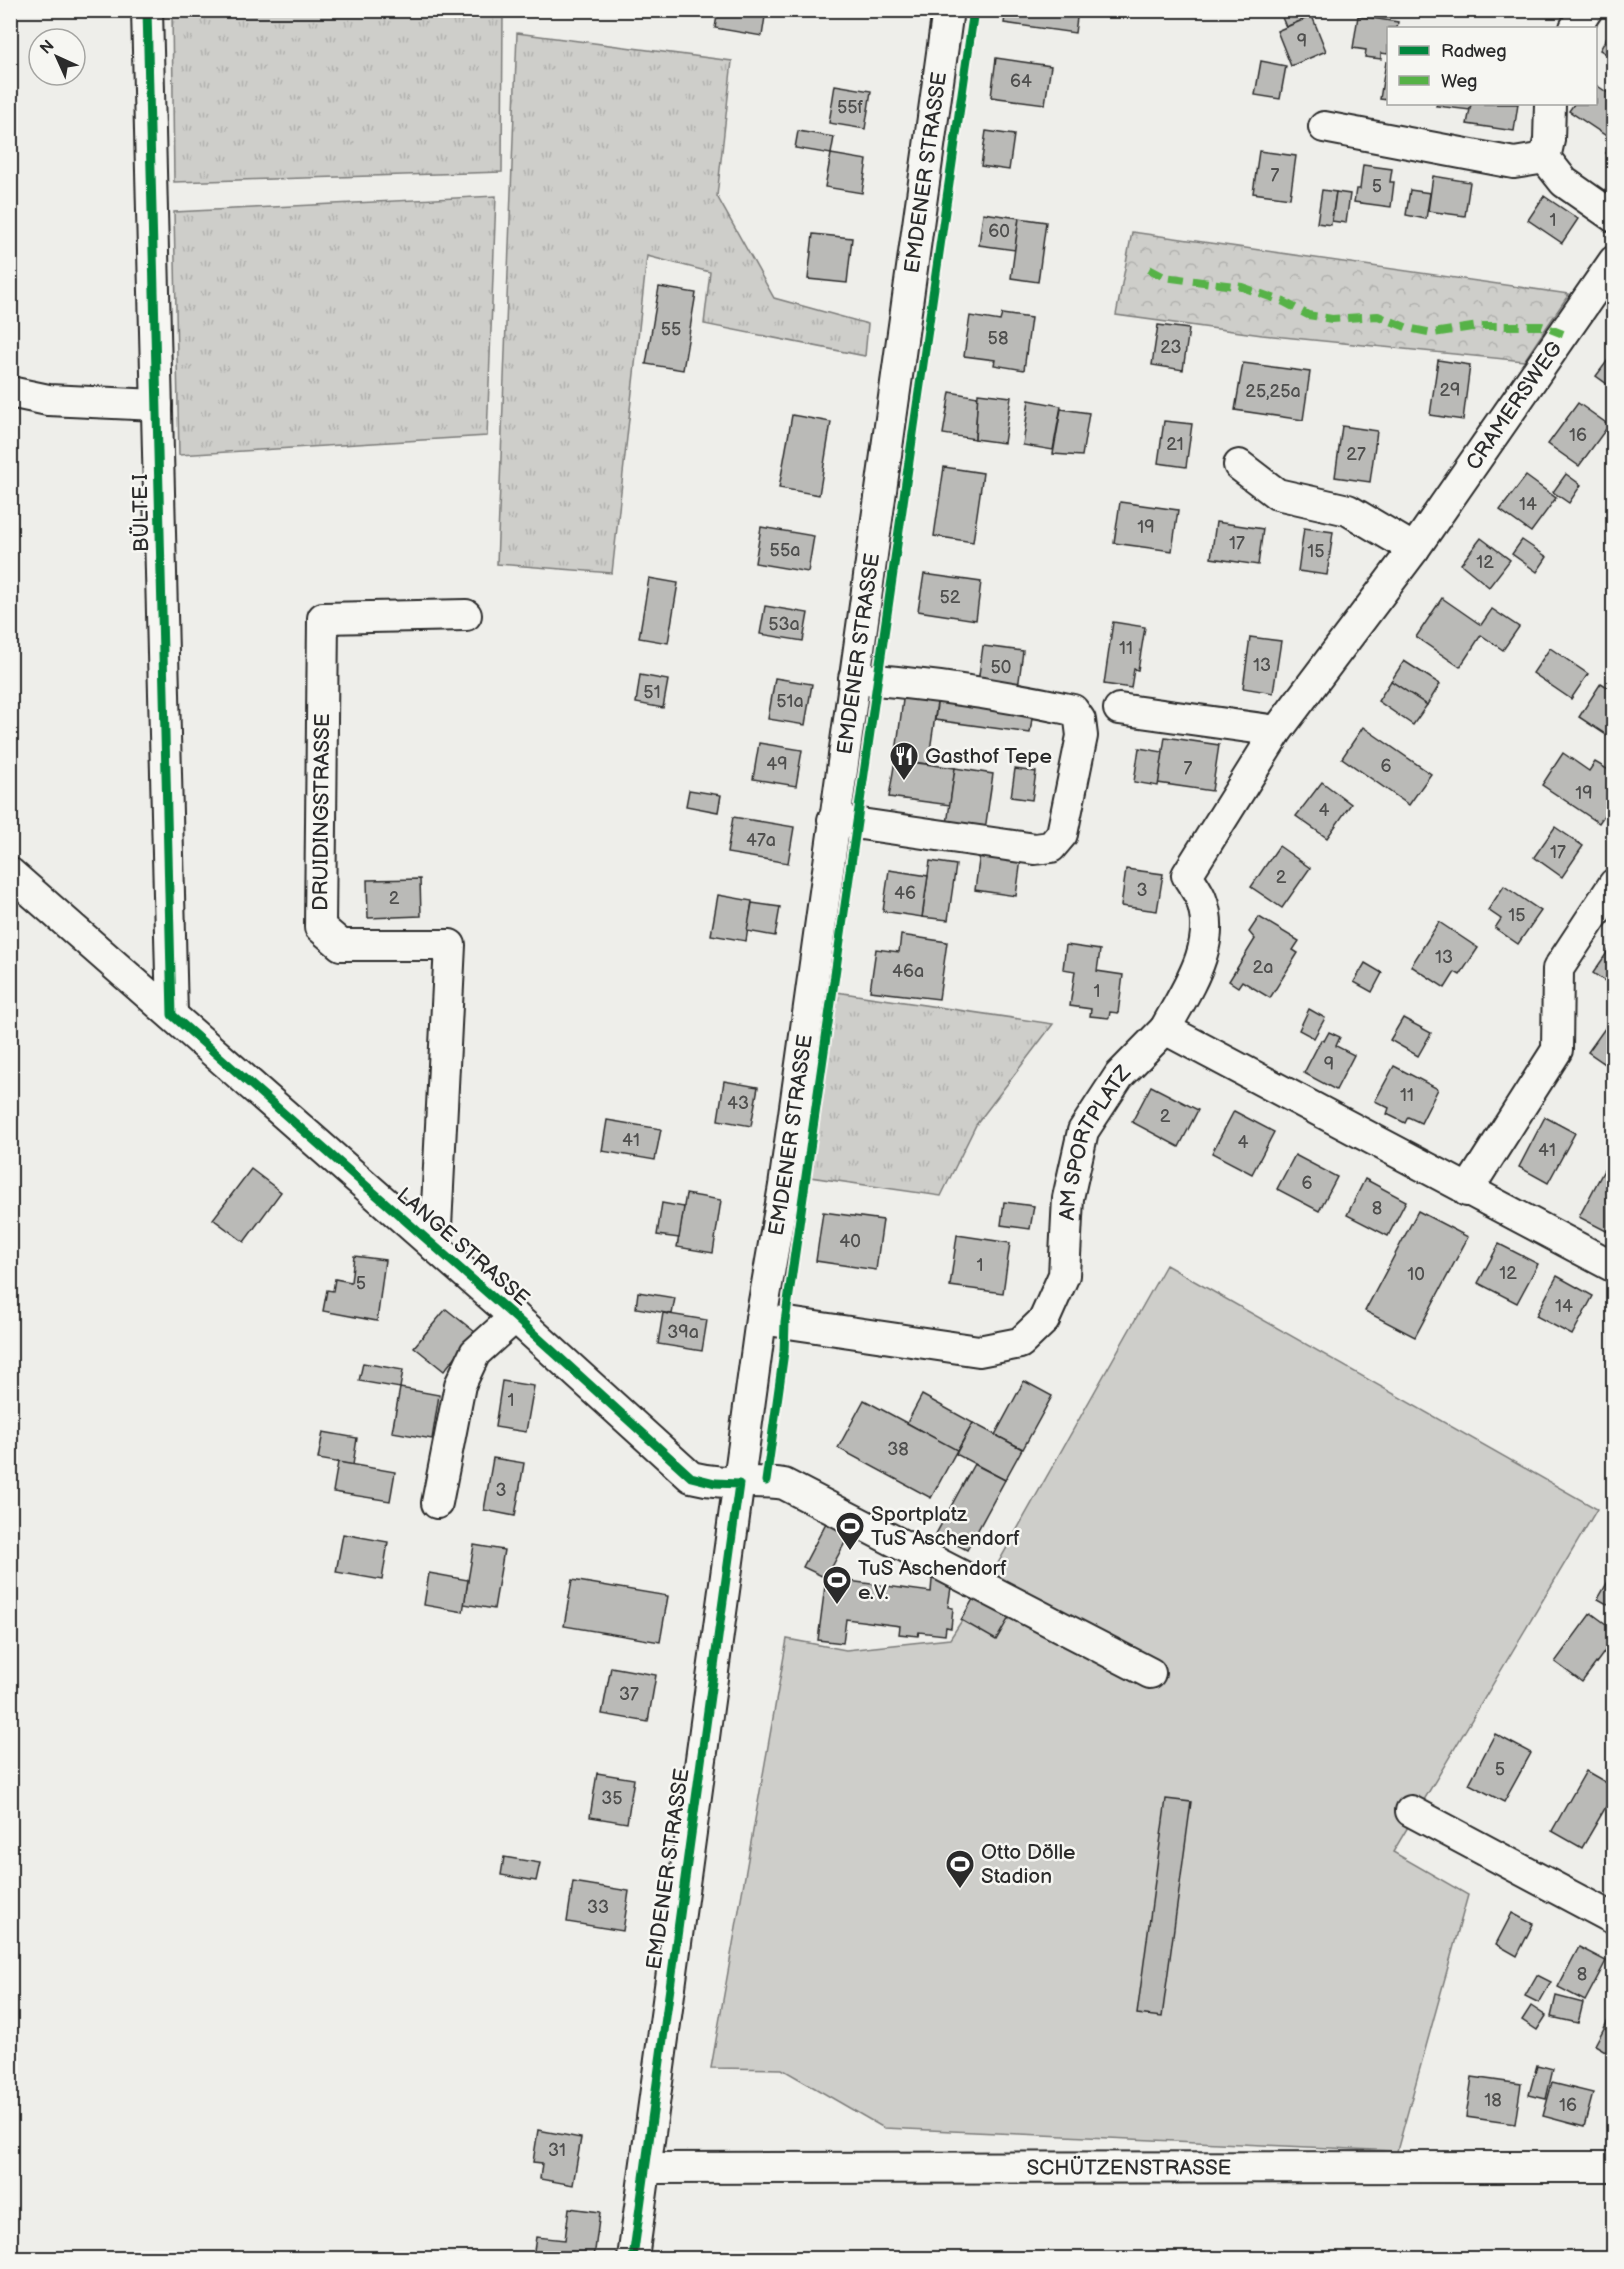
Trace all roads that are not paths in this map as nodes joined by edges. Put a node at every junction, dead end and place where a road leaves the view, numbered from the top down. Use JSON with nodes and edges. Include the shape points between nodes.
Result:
{"nodes":[{"id":1,"x":147,"y":10,"type":"edge"},
{"id":2,"x":948,"y":10,"type":"edge"},
{"id":3,"x":1587,"y":10,"type":"edge"},
{"id":4,"x":1576,"y":27,"type":"edge"},
{"id":5,"x":1550,"y":105,"type":"edge"},
{"id":6,"x":1324,"y":127,"type":"dead end"},
{"id":7,"x":1545,"y":158,"type":"junction"},
{"id":8,"x":1614,"y":217,"type":"edge"},
{"id":9,"x":1614,"y":261,"type":"edge"},
{"id":10,"x":10,"y":392,"type":"edge"},
{"id":11,"x":157,"y":405,"type":"junction"},
{"id":12,"x":1239,"y":465,"type":"dead end"},
{"id":13,"x":1414,"y":549,"type":"junction"},
{"id":14,"x":466,"y":615,"type":"dead end"},
{"id":15,"x":854,"y":678,"type":"junction"},
{"id":16,"x":1119,"y":709,"type":"dead end"},
{"id":17,"x":1277,"y":731,"type":"junction"},
{"id":18,"x":833,"y":820,"type":"junction"},
{"id":19,"x":10,"y":873,"type":"edge"},
{"id":20,"x":1614,"y":884,"type":"edge"},
{"id":21,"x":172,"y":1015,"type":"junction"},
{"id":22,"x":1165,"y":1029,"type":"junction"},
{"id":23,"x":1467,"y":1191,"type":"junction"},
{"id":24,"x":435,"y":1246,"type":"junction"},
{"id":25,"x":1614,"y":1267,"type":"edge"},
{"id":26,"x":515,"y":1317,"type":"junction"},
{"id":27,"x":761,"y":1319,"type":"junction"},
{"id":28,"x":739,"y":1484,"type":"junction"},
{"id":29,"x":437,"y":1503,"type":"dead end"},
{"id":30,"x":1150,"y":1673,"type":"dead end"},
{"id":31,"x":1411,"y":1811,"type":"dead end"},
{"id":32,"x":1614,"y":1919,"type":"edge"},
{"id":33,"x":1614,"y":2167,"type":"edge"},
{"id":34,"x":646,"y":2168,"type":"junction"},
{"id":35,"x":633,"y":2259,"type":"edge"}],
"edges":[{"from":1,"to":11,"type":"street","name":"BÜLTE I"},
{"from":2,"to":15,"type":"street","name":"EMDENER STRASSE"},
{"from":3,"to":4,"type":"street"},
{"from":5,"to":7,"type":"street"},
{"from":6,"to":7,"type":"street","via":[[1514,163]]},
{"from":7,"to":8,"type":"street","via":[[1564,182]]},
{"from":9,"to":13,"type":"street","name":"CRAMERSWEG"},
{"from":10,"to":11,"type":"street","via":[[48,400]]},
{"from":11,"to":21,"type":"street","name":"BÜLTE I"},
{"from":12,"to":13,"type":"street","via":[[1277,494],[1348,510]]},
{"from":13,"to":17,"type":"street","name":"CRAMERSWEG"},
{"from":14,"to":24,"type":"street","name":"DRUIDINGSTRASSE","via":[[323,618],[320,927],[340,945],[450,945]]},
{"from":15,"to":18,"type":"street","name":"EMDENER STRASSE"},
{"from":15,"to":18,"type":"street","via":[[902,681],[1073,710],[1080,720],[1082,736],[1062,834],[1051,847],[1035,849]]},
{"from":16,"to":17,"type":"street"},
{"from":17,"to":22,"type":"street","name":"CRAMERSWEG","via":[[1187,875],[1202,899],[1206,933],[1198,968]]},
{"from":18,"to":27,"type":"street","name":"EMDENER STRASSE","via":[[784,1186]]},
{"from":19,"to":21,"type":"street","name":"LANGE STRASSE"},
{"from":20,"to":23,"type":"street","via":[[1558,969],[1557,1050]]},
{"from":21,"to":24,"type":"street","name":"LANGE STRASSE"},
{"from":22,"to":23,"type":"street"},
{"from":22,"to":27,"type":"street","name":"AM SPORTPLATZ","via":[[1119,1076],[1083,1131],[1068,1198],[1064,1275],[1044,1320],[1020,1342],[979,1351]]},
{"from":23,"to":25,"type":"street"},
{"from":24,"to":26,"type":"street","name":"LANGE STRASSE"},
{"from":26,"to":28,"type":"street","name":"LANGE STRASSE","via":[[691,1477]]},
{"from":26,"to":29,"type":"street","via":[[475,1353],[460,1385]]},
{"from":27,"to":28,"type":"street","name":"EMDENER STRASSE"},
{"from":28,"to":30,"type":"street","via":[[784,1484]]},
{"from":28,"to":34,"type":"street","name":"EMDENER STRASSE"},
{"from":31,"to":32,"type":"street"},
{"from":33,"to":34,"type":"street","name":"SCHÜTZENSTRASSE"},
{"from":34,"to":35,"type":"street","name":"EMDENER STRASSE"}]}
